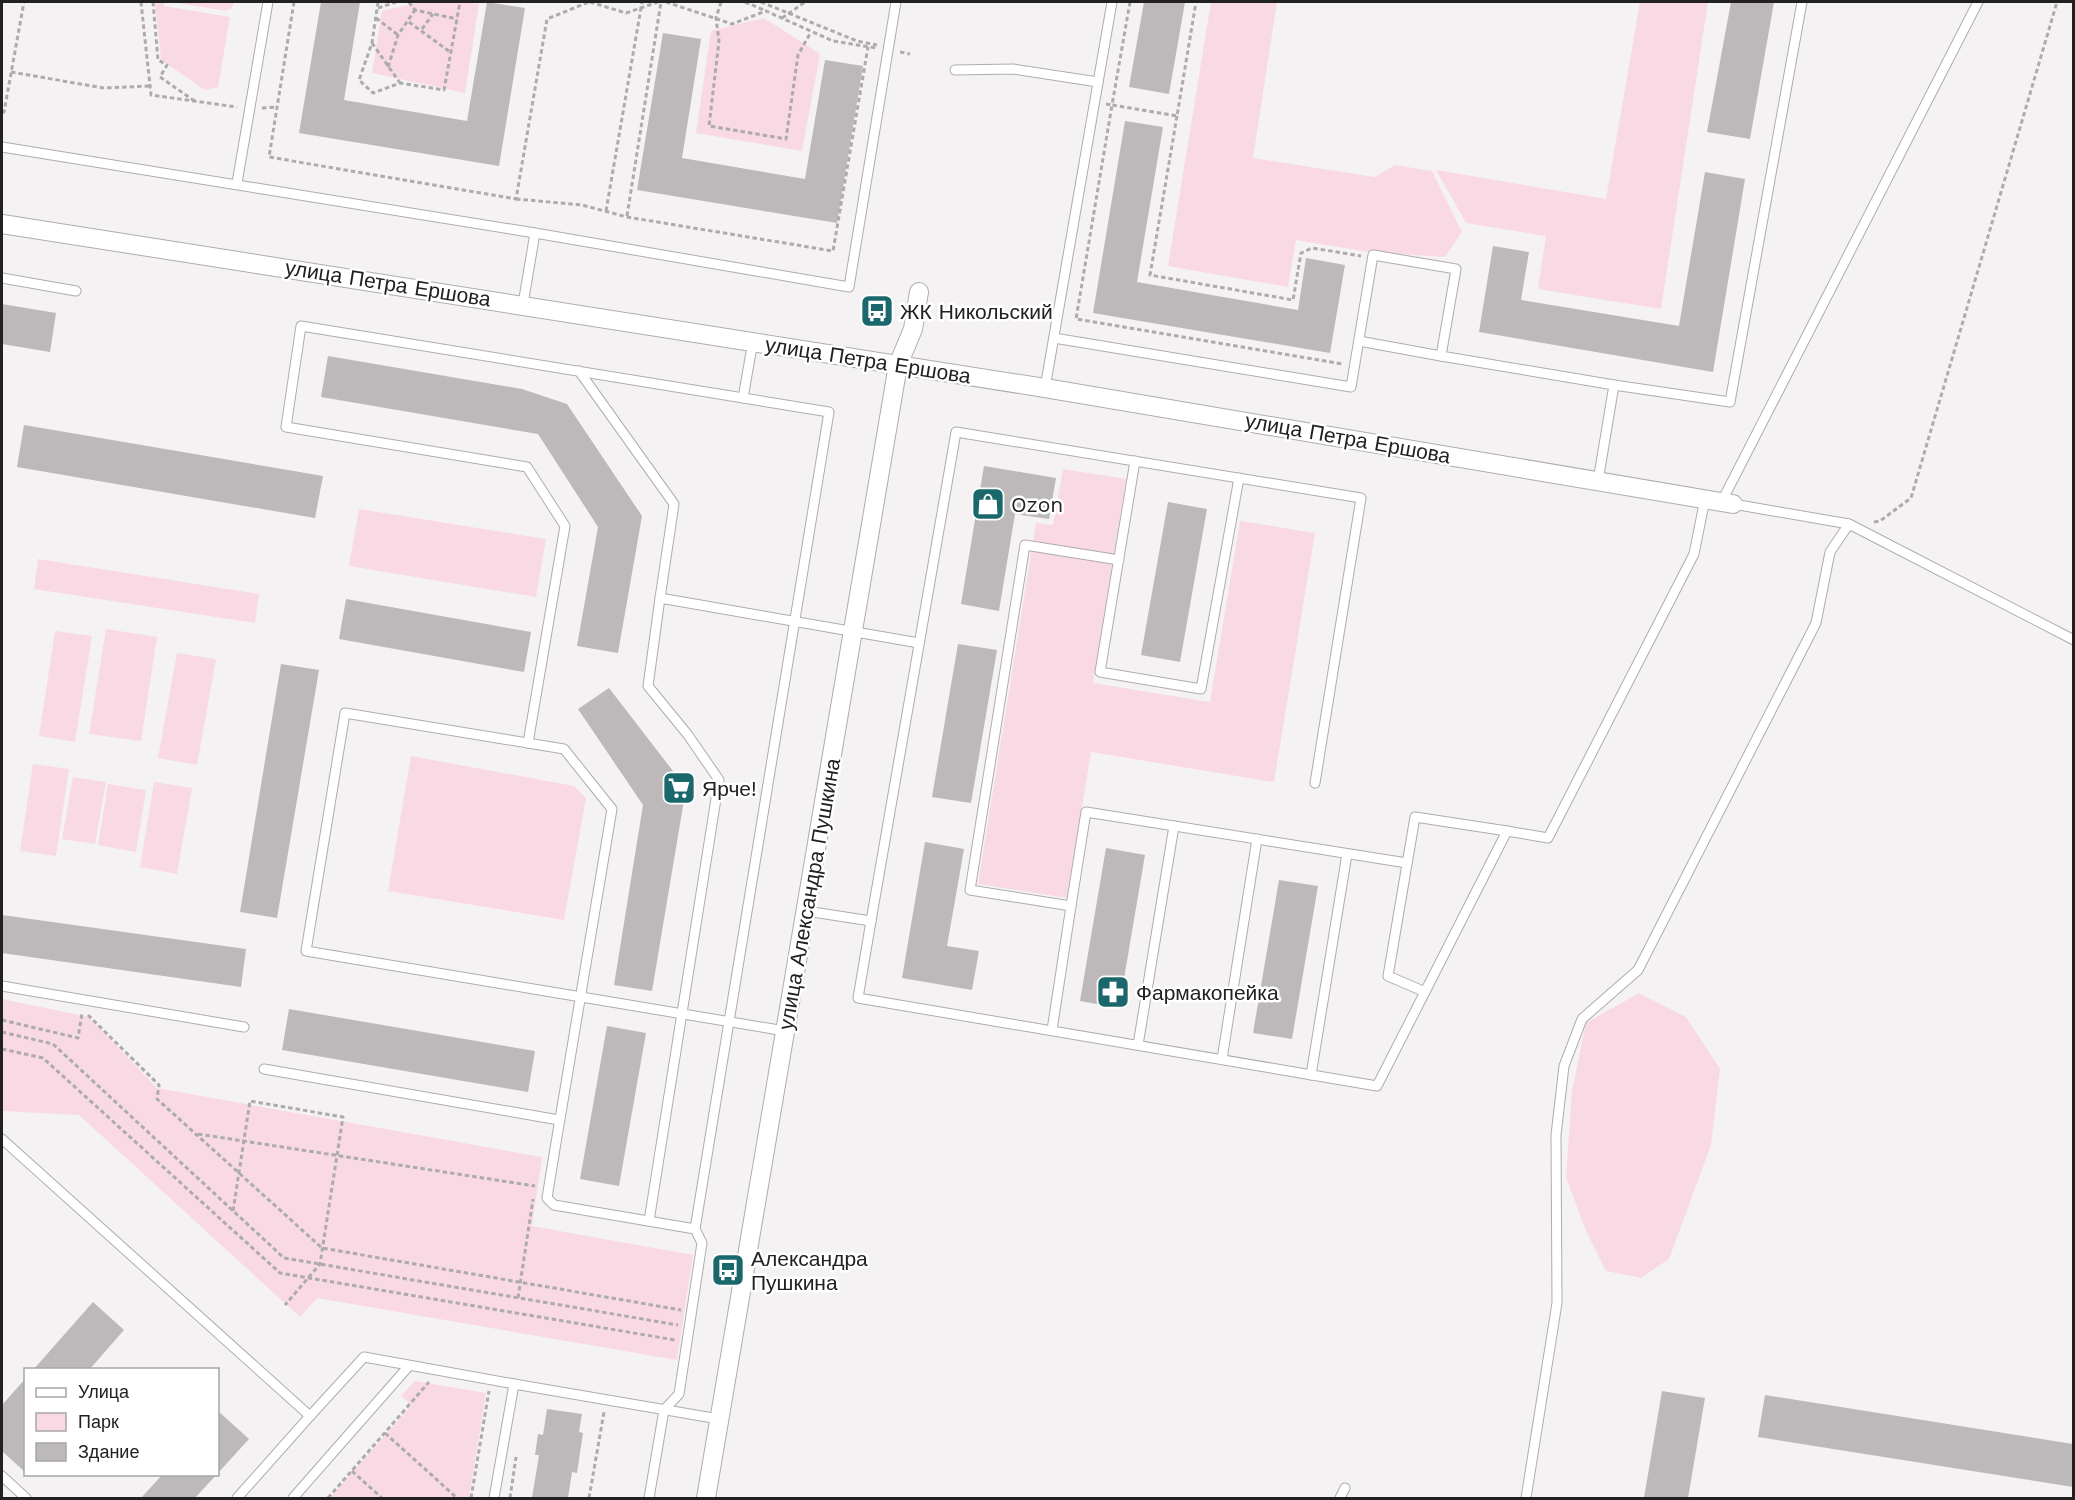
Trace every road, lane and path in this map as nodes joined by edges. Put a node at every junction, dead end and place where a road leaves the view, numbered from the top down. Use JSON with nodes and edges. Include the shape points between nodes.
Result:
{"nodes":[{"id":1,"x":24,"y":2,"type":"edge"},
{"id":2,"x":141,"y":2,"type":"edge"},
{"id":3,"x":153,"y":2,"type":"edge"},
{"id":4,"x":268,"y":2,"type":"edge"},
{"id":5,"x":294,"y":2,"type":"edge"},
{"id":6,"x":378,"y":2,"type":"edge"},
{"id":7,"x":396,"y":2,"type":"edge"},
{"id":8,"x":409,"y":2,"type":"edge"},
{"id":9,"x":460,"y":2,"type":"edge"},
{"id":10,"x":589,"y":2,"type":"edge"},
{"id":11,"x":642,"y":2,"type":"edge"},
{"id":12,"x":659,"y":2,"type":"edge"},
{"id":13,"x":666,"y":2,"type":"edge"},
{"id":14,"x":721,"y":2,"type":"edge"},
{"id":15,"x":745,"y":2,"type":"edge"},
{"id":16,"x":761,"y":2,"type":"edge"},
{"id":17,"x":805,"y":2,"type":"edge"},
{"id":18,"x":896,"y":2,"type":"edge"},
{"id":19,"x":1112,"y":2,"type":"edge"},
{"id":20,"x":1130,"y":2,"type":"edge"},
{"id":21,"x":1196,"y":2,"type":"edge"},
{"id":22,"x":1802,"y":2,"type":"edge"},
{"id":23,"x":1978,"y":2,"type":"edge"},
{"id":24,"x":2057,"y":2,"type":"edge"},
{"id":25,"x":377,"y":8,"type":"junction"},
{"id":26,"x":642,"y":8,"type":"junction"},
{"id":27,"x":415,"y":10,"type":"junction"},
{"id":28,"x":766,"y":11,"type":"junction"},
{"id":29,"x":789,"y":13,"type":"junction"},
{"id":30,"x":433,"y":14,"type":"junction"},
{"id":31,"x":376,"y":18,"type":"junction"},
{"id":32,"x":716,"y":18,"type":"junction"},
{"id":33,"x":781,"y":18,"type":"junction"},
{"id":34,"x":457,"y":19,"type":"junction"},
{"id":35,"x":409,"y":22,"type":"junction"},
{"id":36,"x":422,"y":29,"type":"junction"},
{"id":37,"x":811,"y":32,"type":"junction"},
{"id":38,"x":398,"y":35,"type":"junction"},
{"id":39,"x":372,"y":43,"type":"junction"},
{"id":40,"x":868,"y":47,"type":"junction"},
{"id":41,"x":889,"y":48,"type":"junction"},
{"id":42,"x":450,"y":52,"type":"junction"},
{"id":43,"x":910,"y":52,"type":"dead end"},
{"id":44,"x":388,"y":67,"type":"junction"},
{"id":45,"x":955,"y":70,"type":"dead end"},
{"id":46,"x":11,"y":72,"type":"junction"},
{"id":47,"x":1098,"y":82,"type":"junction"},
{"id":48,"x":400,"y":83,"type":"junction"},
{"id":49,"x":150,"y":86,"type":"junction"},
{"id":50,"x":197,"y":103,"type":"junction"},
{"id":51,"x":1112,"y":105,"type":"junction"},
{"id":52,"x":277,"y":107,"type":"junction"},
{"id":53,"x":250,"y":108,"type":"junction"},
{"id":54,"x":2,"y":112,"type":"edge"},
{"id":55,"x":1177,"y":116,"type":"junction"},
{"id":56,"x":2,"y":147,"type":"edge"},
{"id":57,"x":237,"y":183,"type":"junction"},
{"id":58,"x":516,"y":199,"type":"junction"},
{"id":59,"x":606,"y":211,"type":"junction"},
{"id":60,"x":627,"y":217,"type":"junction"},
{"id":61,"x":2,"y":224,"type":"edge"},
{"id":62,"x":535,"y":233,"type":"junction"},
{"id":63,"x":1364,"y":256,"type":"dead end"},
{"id":64,"x":2,"y":278,"type":"edge"},
{"id":65,"x":76,"y":291,"type":"dead end"},
{"id":66,"x":919,"y":292,"type":"dead end"},
{"id":67,"x":523,"y":304,"type":"junction"},
{"id":68,"x":1054,"y":338,"type":"junction"},
{"id":69,"x":1359,"y":341,"type":"junction"},
{"id":70,"x":753,"y":342,"type":"junction"},
{"id":71,"x":1441,"y":356,"type":"junction"},
{"id":72,"x":898,"y":365,"type":"junction"},
{"id":73,"x":1347,"y":365,"type":"dead end"},
{"id":74,"x":579,"y":371,"type":"junction"},
{"id":75,"x":1614,"y":385,"type":"junction"},
{"id":76,"x":1045,"y":388,"type":"junction"},
{"id":77,"x":743,"y":398,"type":"junction"},
{"id":78,"x":1135,"y":461,"type":"junction"},
{"id":79,"x":1239,"y":478,"type":"junction"},
{"id":80,"x":1598,"y":481,"type":"junction"},
{"id":81,"x":1720,"y":501,"type":"junction"},
{"id":82,"x":1849,"y":524,"type":"junction"},
{"id":83,"x":1119,"y":560,"type":"junction"},
{"id":84,"x":660,"y":598,"type":"junction"},
{"id":85,"x":795,"y":620,"type":"junction"},
{"id":86,"x":853,"y":631,"type":"junction"},
{"id":87,"x":2073,"y":640,"type":"edge"},
{"id":88,"x":920,"y":643,"type":"junction"},
{"id":89,"x":528,"y":743,"type":"junction"},
{"id":90,"x":1316,"y":783,"type":"dead end"},
{"id":91,"x":1174,"y":826,"type":"junction"},
{"id":92,"x":1507,"y":831,"type":"junction"},
{"id":93,"x":1257,"y":839,"type":"junction"},
{"id":94,"x":1347,"y":854,"type":"junction"},
{"id":95,"x":1407,"y":863,"type":"junction"},
{"id":96,"x":1071,"y":906,"type":"junction"},
{"id":97,"x":806,"y":911,"type":"junction"},
{"id":98,"x":871,"y":921,"type":"junction"},
{"id":99,"x":2,"y":986,"type":"edge"},
{"id":100,"x":1423,"y":992,"type":"junction"},
{"id":101,"x":580,"y":997,"type":"junction"},
{"id":102,"x":682,"y":1014,"type":"junction"},
{"id":103,"x":2,"y":1020,"type":"edge"},
{"id":104,"x":730,"y":1022,"type":"junction"},
{"id":105,"x":244,"y":1026,"type":"dead end"},
{"id":106,"x":1052,"y":1030,"type":"junction"},
{"id":107,"x":785,"y":1031,"type":"junction"},
{"id":108,"x":2,"y":1032,"type":"edge"},
{"id":109,"x":1138,"y":1045,"type":"junction"},
{"id":110,"x":2,"y":1049,"type":"edge"},
{"id":111,"x":1221,"y":1059,"type":"junction"},
{"id":112,"x":264,"y":1069,"type":"dead end"},
{"id":113,"x":1311,"y":1075,"type":"junction"},
{"id":114,"x":559,"y":1120,"type":"junction"},
{"id":115,"x":196,"y":1133,"type":"junction"},
{"id":116,"x":2,"y":1139,"type":"edge"},
{"id":117,"x":244,"y":1140,"type":"junction"},
{"id":118,"x":337,"y":1155,"type":"junction"},
{"id":119,"x":239,"y":1171,"type":"junction"},
{"id":120,"x":233,"y":1211,"type":"junction"},
{"id":121,"x":649,"y":1221,"type":"junction"},
{"id":122,"x":695,"y":1229,"type":"junction"},
{"id":123,"x":322,"y":1248,"type":"junction"},
{"id":124,"x":320,"y":1264,"type":"junction"},
{"id":125,"x":309,"y":1277,"type":"junction"},
{"id":126,"x":520,"y":1282,"type":"junction"},
{"id":127,"x":518,"y":1298,"type":"junction"},
{"id":128,"x":285,"y":1305,"type":"dead end"},
{"id":129,"x":683,"y":1310,"type":"dead end"},
{"id":130,"x":689,"y":1327,"type":"junction"},
{"id":131,"x":678,"y":1340,"type":"dead end"},
{"id":132,"x":408,"y":1366,"type":"junction"},
{"id":133,"x":430,"y":1381,"type":"dead end"},
{"id":134,"x":514,"y":1384,"type":"junction"},
{"id":135,"x":477,"y":1389,"type":"dead end"},
{"id":136,"x":604,"y":1410,"type":"dead end"},
{"id":137,"x":664,"y":1410,"type":"junction"},
{"id":138,"x":310,"y":1416,"type":"junction"},
{"id":139,"x":719,"y":1419,"type":"junction"},
{"id":140,"x":385,"y":1434,"type":"junction"},
{"id":141,"x":517,"y":1454,"type":"dead end"},
{"id":142,"x":352,"y":1471,"type":"junction"},
{"id":143,"x":2,"y":1476,"type":"edge"},
{"id":144,"x":1346,"y":1488,"type":"dead end"},
{"id":145,"x":26,"y":1498,"type":"edge"},
{"id":146,"x":237,"y":1498,"type":"edge"},
{"id":147,"x":293,"y":1498,"type":"edge"},
{"id":148,"x":330,"y":1498,"type":"edge"},
{"id":149,"x":382,"y":1498,"type":"edge"},
{"id":150,"x":456,"y":1498,"type":"edge"},
{"id":151,"x":471,"y":1498,"type":"edge"},
{"id":152,"x":494,"y":1498,"type":"edge"},
{"id":153,"x":510,"y":1498,"type":"edge"},
{"id":154,"x":590,"y":1498,"type":"edge"},
{"id":155,"x":649,"y":1498,"type":"edge"},
{"id":156,"x":706,"y":1498,"type":"edge"},
{"id":157,"x":1340,"y":1498,"type":"edge"},
{"id":158,"x":1526,"y":1498,"type":"edge"}],
"edges":[{"from":1,"to":46,"type":"path"},
{"from":2,"to":49,"type":"path"},
{"from":3,"to":50,"type":"path","via":[[158,60],[167,65],[160,77]]},
{"from":4,"to":53,"type":"lane"},
{"from":5,"to":52,"type":"path"},
{"from":6,"to":25,"type":"path"},
{"from":7,"to":25,"type":"path"},
{"from":8,"to":27,"type":"path"},
{"from":9,"to":34,"type":"path"},
{"from":10,"to":26,"type":"path","via":[[626,13]]},
{"from":10,"to":58,"type":"path","via":[[548,19]]},
{"from":11,"to":26,"type":"path"},
{"from":12,"to":26,"type":"path"},
{"from":12,"to":60,"type":"path"},
{"from":13,"to":32,"type":"path"},
{"from":14,"to":32,"type":"path"},
{"from":15,"to":28,"type":"path"},
{"from":16,"to":29,"type":"path"},
{"from":17,"to":29,"type":"path"},
{"from":18,"to":41,"type":"lane"},
{"from":19,"to":47,"type":"lane"},
{"from":20,"to":51,"type":"path"},
{"from":21,"to":55,"type":"path"},
{"from":22,"to":75,"type":"lane","via":[[1731,402]]},
{"from":23,"to":81,"type":"lane"},
{"from":24,"to":82,"type":"path","via":[[1911,498],[1880,521]]},
{"from":25,"to":31,"type":"path"},
{"from":26,"to":59,"type":"path"},
{"from":27,"to":30,"type":"path"},
{"from":27,"to":35,"type":"path"},
{"from":28,"to":32,"type":"path","via":[[732,24]]},
{"from":28,"to":33,"type":"path"},
{"from":29,"to":33,"type":"path"},
{"from":29,"to":41,"type":"path","via":[[857,41]]},
{"from":30,"to":34,"type":"path"},
{"from":30,"to":36,"type":"path"},
{"from":31,"to":38,"type":"path"},
{"from":31,"to":39,"type":"path"},
{"from":32,"to":37,"type":"path","via":[[719,41],[709,126],[786,139],[798,55]]},
{"from":33,"to":37,"type":"path"},
{"from":34,"to":42,"type":"path"},
{"from":35,"to":36,"type":"path"},
{"from":35,"to":38,"type":"path"},
{"from":36,"to":42,"type":"path"},
{"from":37,"to":40,"type":"path","via":[[833,41]]},
{"from":38,"to":44,"type":"path"},
{"from":39,"to":44,"type":"path"},
{"from":39,"to":48,"type":"path","via":[[359,80],[373,93]]},
{"from":40,"to":41,"type":"path"},
{"from":40,"to":60,"type":"path","via":[[833,251]]},
{"from":41,"to":43,"type":"path"},
{"from":41,"to":62,"type":"lane","via":[[849,287]]},
{"from":42,"to":48,"type":"path","via":[[444,90]]},
{"from":44,"to":48,"type":"path"},
{"from":45,"to":47,"type":"lane","via":[[1013,69]]},
{"from":46,"to":49,"type":"path","via":[[104,88]]},
{"from":46,"to":54,"type":"path"},
{"from":47,"to":68,"type":"lane"},
{"from":49,"to":50,"type":"path","via":[[151,95]]},
{"from":50,"to":53,"type":"path"},
{"from":51,"to":55,"type":"path"},
{"from":51,"to":73,"type":"path","via":[[1076,319]]},
{"from":52,"to":53,"type":"path"},
{"from":52,"to":58,"type":"path","via":[[269,157]]},
{"from":53,"to":57,"type":"lane"},
{"from":55,"to":63,"type":"path","via":[[1150,275],[1293,300],[1301,253],[1312,248]]},
{"from":56,"to":57,"type":"lane"},
{"from":57,"to":62,"type":"lane"},
{"from":58,"to":59,"type":"path","via":[[571,203]]},
{"from":59,"to":60,"type":"path"},
{"from":61,"to":67,"type":"street","name":"улица Петра Ершова"},
{"from":62,"to":67,"type":"lane"},
{"from":64,"to":65,"type":"lane"},
{"from":66,"to":72,"type":"street","name":"улица Александра Пушкина","via":[[913,329]]},
{"from":67,"to":70,"type":"street","name":"улица Петра Ершова"},
{"from":68,"to":69,"type":"lane","via":[[1351,387]]},
{"from":68,"to":76,"type":"lane"},
{"from":69,"to":71,"type":"lane"},
{"from":69,"to":71,"type":"lane","via":[[1373,255],[1456,269]]},
{"from":70,"to":72,"type":"street","name":"улица Петра Ершова"},
{"from":70,"to":77,"type":"lane"},
{"from":71,"to":75,"type":"lane"},
{"from":72,"to":76,"type":"street","name":"улица Петра Ершова"},
{"from":72,"to":86,"type":"street","name":"улица Александра Пушкина"},
{"from":74,"to":77,"type":"lane"},
{"from":74,"to":84,"type":"lane","via":[[674,504]]},
{"from":74,"to":89,"type":"lane","via":[[302,326],[286,427],[527,468],[565,526]]},
{"from":75,"to":80,"type":"lane"},
{"from":76,"to":80,"type":"street","name":"улица Петра Ершова"},
{"from":77,"to":85,"type":"lane","via":[[829,412]]},
{"from":78,"to":79,"type":"lane"},
{"from":78,"to":83,"type":"lane"},
{"from":78,"to":88,"type":"lane","via":[[956,432]]},
{"from":79,"to":83,"type":"lane","via":[[1201,689],[1100,672]]},
{"from":79,"to":90,"type":"lane","via":[[1361,498]]},
{"from":80,"to":81,"type":"street","name":"улица Петра Ершова"},
{"from":81,"to":82,"type":"lane"},
{"from":81,"to":92,"type":"lane","via":[[1548,838]]},
{"from":82,"to":87,"type":"lane"},
{"from":82,"to":158,"type":"lane","via":[[1830,552],[1816,623],[1638,970],[1582,1019],[1564,1066],[1556,1135],[1557,1303]]},
{"from":83,"to":96,"type":"lane","via":[[1025,545],[970,890]]},
{"from":84,"to":85,"type":"lane"},
{"from":84,"to":102,"type":"lane","via":[[648,686],[719,780]]},
{"from":85,"to":86,"type":"lane"},
{"from":85,"to":104,"type":"lane"},
{"from":86,"to":88,"type":"lane"},
{"from":86,"to":97,"type":"street","name":"улица Александра Пушкина"},
{"from":88,"to":98,"type":"lane"},
{"from":89,"to":101,"type":"lane","via":[[564,749],[612,809]]},
{"from":89,"to":101,"type":"lane","via":[[345,713],[306,951]]},
{"from":91,"to":93,"type":"lane"},
{"from":91,"to":96,"type":"lane","via":[[1086,812]]},
{"from":91,"to":109,"type":"lane"},
{"from":92,"to":95,"type":"lane","via":[[1415,817]]},
{"from":92,"to":100,"type":"lane"},
{"from":93,"to":94,"type":"lane"},
{"from":93,"to":111,"type":"lane"},
{"from":94,"to":95,"type":"lane"},
{"from":94,"to":113,"type":"lane"},
{"from":95,"to":100,"type":"lane","via":[[1388,976]]},
{"from":96,"to":106,"type":"lane"},
{"from":97,"to":98,"type":"lane"},
{"from":97,"to":107,"type":"street","name":"улица Александра Пушкина"},
{"from":98,"to":106,"type":"lane","via":[[858,998]]},
{"from":99,"to":105,"type":"lane"},
{"from":100,"to":113,"type":"lane","via":[[1377,1086]]},
{"from":101,"to":102,"type":"lane"},
{"from":101,"to":114,"type":"lane"},
{"from":102,"to":104,"type":"lane"},
{"from":102,"to":121,"type":"lane"},
{"from":103,"to":115,"type":"path","via":[[78,1038],[81,1012],[86,1013],[159,1085],[157,1099]]},
{"from":104,"to":107,"type":"lane"},
{"from":104,"to":122,"type":"lane"},
{"from":106,"to":109,"type":"lane"},
{"from":107,"to":139,"type":"street","name":"улица Александра Пушкина"},
{"from":108,"to":120,"type":"path","via":[[53,1044]]},
{"from":109,"to":111,"type":"lane"},
{"from":110,"to":125,"type":"path","via":[[43,1058],[280,1273]]},
{"from":111,"to":113,"type":"lane"},
{"from":112,"to":114,"type":"lane"},
{"from":114,"to":121,"type":"lane","via":[[547,1198],[554,1205]]},
{"from":115,"to":117,"type":"path"},
{"from":115,"to":119,"type":"path"},
{"from":116,"to":138,"type":"lane"},
{"from":117,"to":118,"type":"path"},
{"from":117,"to":118,"type":"path","via":[[250,1101],[343,1117]]},
{"from":117,"to":119,"type":"path"},
{"from":118,"to":123,"type":"path"},
{"from":118,"to":126,"type":"path","via":[[535,1186]]},
{"from":119,"to":120,"type":"path"},
{"from":119,"to":123,"type":"path"},
{"from":120,"to":124,"type":"path","via":[[284,1258]]},
{"from":121,"to":122,"type":"lane"},
{"from":122,"to":130,"type":"lane","via":[[702,1243]]},
{"from":123,"to":124,"type":"path"},
{"from":123,"to":126,"type":"path"},
{"from":124,"to":125,"type":"path"},
{"from":124,"to":127,"type":"path"},
{"from":125,"to":128,"type":"path"},
{"from":125,"to":131,"type":"path"},
{"from":126,"to":127,"type":"path"},
{"from":126,"to":129,"type":"path"},
{"from":127,"to":130,"type":"path"},
{"from":130,"to":137,"type":"lane","via":[[679,1394]]},
{"from":132,"to":134,"type":"lane"},
{"from":132,"to":138,"type":"lane","via":[[364,1357]]},
{"from":132,"to":147,"type":"lane"},
{"from":133,"to":140,"type":"path"},
{"from":134,"to":137,"type":"lane"},
{"from":134,"to":152,"type":"lane"},
{"from":135,"to":151,"type":"path","via":[[489,1391]]},
{"from":136,"to":154,"type":"path"},
{"from":137,"to":139,"type":"lane"},
{"from":137,"to":155,"type":"lane"},
{"from":138,"to":146,"type":"lane"},
{"from":139,"to":156,"type":"street","name":"улица Александра Пушкина"},
{"from":140,"to":142,"type":"path"},
{"from":140,"to":150,"type":"path"},
{"from":141,"to":153,"type":"path"},
{"from":142,"to":148,"type":"path"},
{"from":142,"to":149,"type":"path"},
{"from":143,"to":145,"type":"lane"},
{"from":144,"to":157,"type":"lane"}]}
